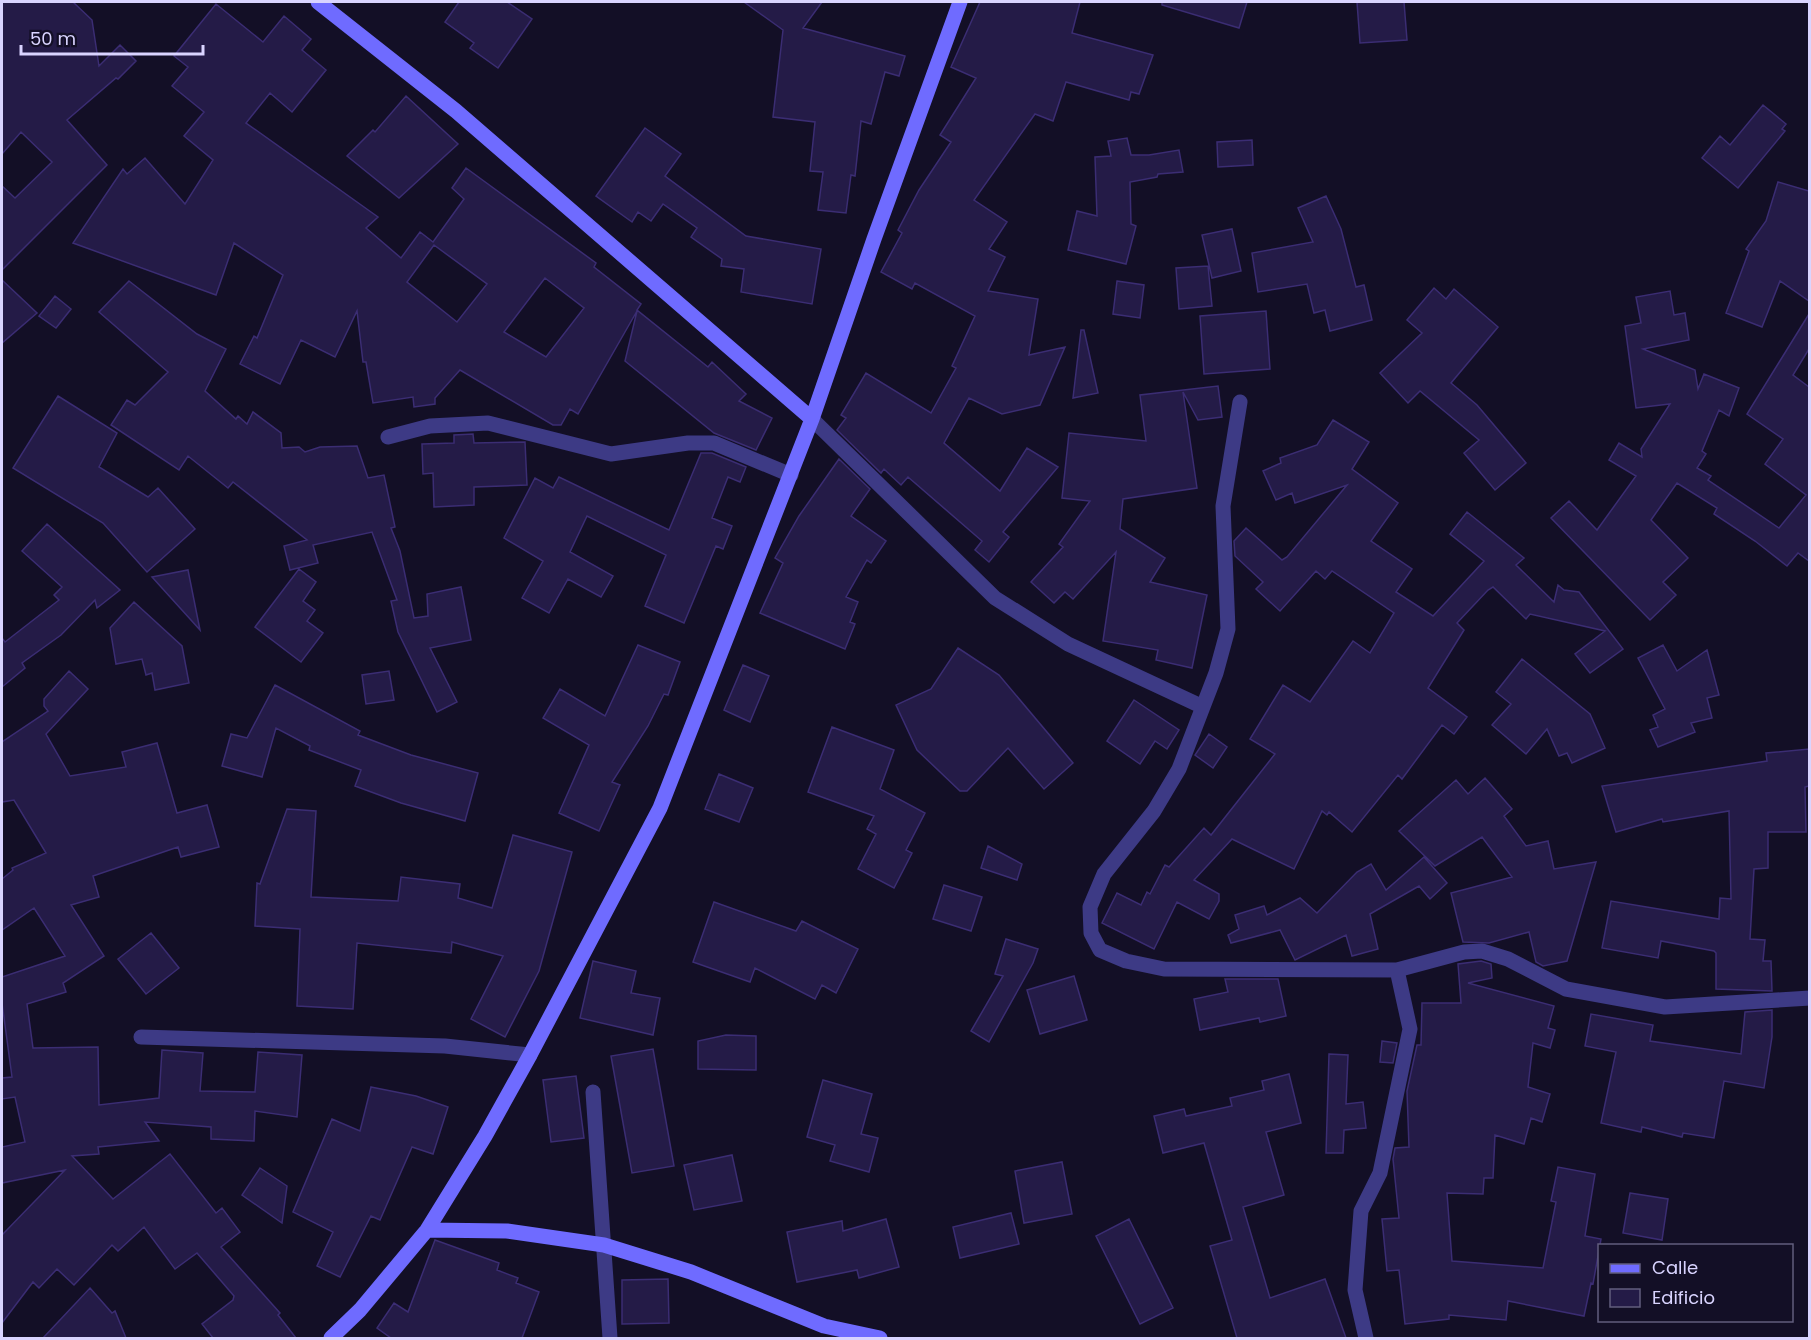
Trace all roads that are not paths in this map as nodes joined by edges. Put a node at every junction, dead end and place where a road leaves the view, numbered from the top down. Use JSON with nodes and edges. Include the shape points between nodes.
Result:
{"nodes":[{"id":1,"x":318,"y":2,"type":"edge"},
{"id":2,"x":960,"y":2,"type":"edge"},
{"id":3,"x":1240,"y":402,"type":"dead end"},
{"id":4,"x":812,"y":419,"type":"junction"},
{"id":5,"x":388,"y":437,"type":"dead end"},
{"id":6,"x":791,"y":476,"type":"junction"},
{"id":7,"x":1202,"y":706,"type":"junction"},
{"id":8,"x":1397,"y":969,"type":"junction"},
{"id":9,"x":1809,"y":998,"type":"edge"},
{"id":10,"x":141,"y":1037,"type":"dead end"},
{"id":11,"x":530,"y":1055,"type":"junction"},
{"id":12,"x":592,"y":1092,"type":"dead end"},
{"id":13,"x":427,"y":1230,"type":"junction"},
{"id":14,"x":604,"y":1245,"type":"junction"},
{"id":15,"x":331,"y":1338,"type":"edge"},
{"id":16,"x":610,"y":1338,"type":"edge"},
{"id":17,"x":880,"y":1338,"type":"edge"},
{"id":18,"x":1366,"y":1338,"type":"edge"}],
"edges":[{"from":1,"to":4,"type":"main road","via":[[456,111]]},
{"from":2,"to":4,"type":"main road"},
{"from":3,"to":7,"type":"street","via":[[1223,506],[1228,629]]},
{"from":4,"to":6,"type":"main road"},
{"from":4,"to":7,"type":"street","via":[[995,598],[1068,644]]},
{"from":5,"to":6,"type":"street","via":[[430,426],[488,423],[611,454],[714,443]]},
{"from":6,"to":11,"type":"main road","via":[[660,808]]},
{"from":7,"to":8,"type":"street","via":[[1179,769],[1154,811],[1104,874],[1090,906],[1091,933],[1100,950],[1126,961],[1164,969]]},
{"from":8,"to":9,"type":"street","via":[[1482,951],[1508,959],[1566,989],[1665,1007]]},
{"from":8,"to":18,"type":"street","via":[[1410,1029],[1380,1173],[1361,1211],[1355,1290]]},
{"from":10,"to":11,"type":"street","via":[[445,1046]]},
{"from":11,"to":13,"type":"main road"},
{"from":12,"to":14,"type":"street"},
{"from":13,"to":14,"type":"main road","via":[[507,1231]]},
{"from":13,"to":15,"type":"main road","via":[[360,1310]]},
{"from":14,"to":16,"type":"street"},
{"from":14,"to":17,"type":"main road","via":[[691,1272],[824,1326]]}]}
